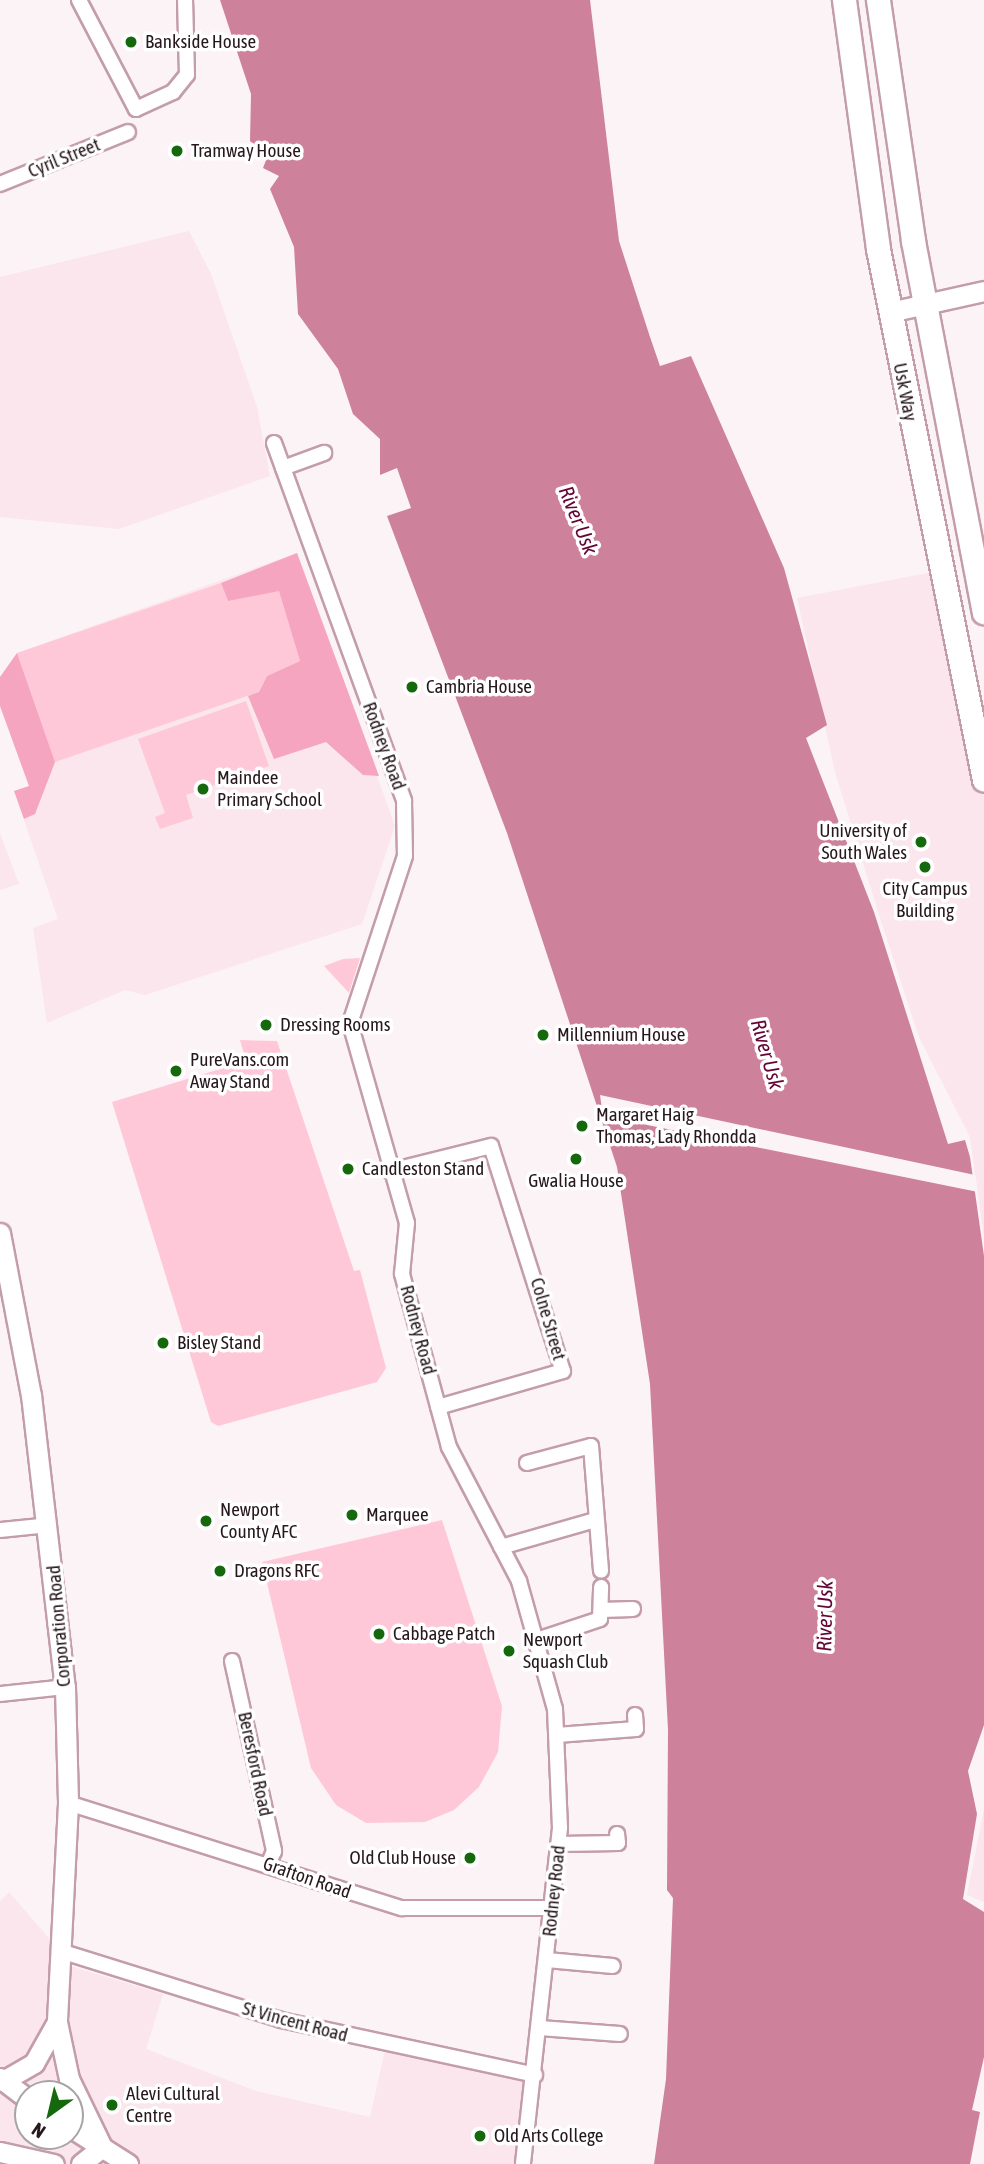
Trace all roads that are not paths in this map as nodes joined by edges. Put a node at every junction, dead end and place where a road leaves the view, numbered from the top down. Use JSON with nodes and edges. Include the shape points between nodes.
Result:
{"nodes":[{"id":1,"x":79,"y":0,"type":"edge"},
{"id":2,"x":185,"y":0,"type":"edge"},
{"id":3,"x":844,"y":0,"type":"edge"},
{"id":4,"x":877,"y":0,"type":"edge"},
{"id":5,"x":128,"y":132,"type":"dead end"},
{"id":6,"x":0,"y":184,"type":"edge"},
{"id":7,"x":984,"y":291,"type":"edge"},
{"id":8,"x":924,"y":307,"type":"junction"},
{"id":9,"x":890,"y":312,"type":"junction"},
{"id":10,"x":274,"y":443,"type":"dead end"},
{"id":11,"x":324,"y":453,"type":"dead end"},
{"id":12,"x":283,"y":468,"type":"junction"},
{"id":13,"x":984,"y":612,"type":"edge"},
{"id":14,"x":984,"y":780,"type":"edge"},
{"id":15,"x":390,"y":1171,"type":"junction"},
{"id":16,"x":0,"y":1233,"type":"edge"},
{"id":17,"x":3,"y":1257,"type":"edge"},
{"id":18,"x":438,"y":1407,"type":"junction"},
{"id":19,"x":527,"y":1463,"type":"dead end"},
{"id":20,"x":595,"y":1520,"type":"junction"},
{"id":21,"x":49,"y":1525,"type":"junction"},
{"id":22,"x":0,"y":1530,"type":"edge"},
{"id":23,"x":501,"y":1547,"type":"junction"},
{"id":24,"x":601,"y":1571,"type":"dead end"},
{"id":25,"x":601,"y":1587,"type":"dead end"},
{"id":26,"x":633,"y":1609,"type":"dead end"},
{"id":27,"x":601,"y":1610,"type":"junction"},
{"id":28,"x":540,"y":1639,"type":"junction"},
{"id":29,"x":232,"y":1661,"type":"dead end"},
{"id":30,"x":65,"y":1687,"type":"junction"},
{"id":31,"x":0,"y":1694,"type":"edge"},
{"id":32,"x":635,"y":1715,"type":"dead end"},
{"id":33,"x":557,"y":1735,"type":"junction"},
{"id":34,"x":68,"y":1803,"type":"junction"},
{"id":35,"x":617,"y":1834,"type":"dead end"},
{"id":36,"x":559,"y":1844,"type":"junction"},
{"id":37,"x":268,"y":1865,"type":"junction"},
{"id":38,"x":552,"y":1908,"type":"junction"},
{"id":39,"x":60,"y":1951,"type":"junction"},
{"id":40,"x":547,"y":1960,"type":"junction"},
{"id":41,"x":613,"y":1966,"type":"dead end"},
{"id":42,"x":57,"y":2022,"type":"junction"},
{"id":43,"x":540,"y":2028,"type":"junction"},
{"id":44,"x":620,"y":2034,"type":"dead end"},
{"id":45,"x":535,"y":2075,"type":"junction"},
{"id":46,"x":2,"y":2079,"type":"edge"},
{"id":47,"x":84,"y":2136,"type":"edge"},
{"id":48,"x":102,"y":2147,"type":"junction"},
{"id":49,"x":0,"y":2152,"type":"edge"},
{"id":50,"x":54,"y":2164,"type":"edge"},
{"id":51,"x":81,"y":2164,"type":"edge"},
{"id":52,"x":128,"y":2164,"type":"edge"},
{"id":53,"x":523,"y":2164,"type":"edge"}],
"edges":[{"from":1,"to":2,"type":"street","via":[[136,108],[173,92],[187,75]]},
{"from":3,"to":9,"type":"main road","name":"Usk Way"},
{"from":4,"to":8,"type":"main road","name":"Usk Way"},
{"from":5,"to":6,"type":"street","name":"Cyril Street"},
{"from":7,"to":8,"type":"street"},
{"from":8,"to":9,"type":"street"},
{"from":8,"to":13,"type":"main road","name":"Usk Way"},
{"from":9,"to":14,"type":"main road","name":"Usk Way"},
{"from":10,"to":12,"type":"street","name":"Rodney Road"},
{"from":11,"to":12,"type":"street"},
{"from":12,"to":15,"type":"street","name":"Rodney Road","via":[[404,800],[405,856],[350,1023]]},
{"from":15,"to":18,"type":"street","name":"Rodney Road","via":[[407,1223],[402,1273]]},
{"from":15,"to":18,"type":"street","name":"Colne Street","via":[[485,1143],[500,1161],[563,1371]]},
{"from":16,"to":17,"type":"street","name":"Corporation Road"},
{"from":17,"to":21,"type":"street","name":"Corporation Road"},
{"from":18,"to":23,"type":"street","name":"Rodney Road","via":[[455,1461]]},
{"from":19,"to":20,"type":"street","via":[[591,1446]]},
{"from":20,"to":23,"type":"street"},
{"from":20,"to":24,"type":"street"},
{"from":21,"to":22,"type":"street"},
{"from":21,"to":30,"type":"street","name":"Corporation Road"},
{"from":23,"to":28,"type":"street","name":"Rodney Road"},
{"from":25,"to":27,"type":"street"},
{"from":26,"to":27,"type":"street"},
{"from":27,"to":28,"type":"street","via":[[600,1619]]},
{"from":28,"to":33,"type":"street","name":"Rodney Road"},
{"from":29,"to":37,"type":"street","name":"Beresford Road","via":[[274,1852]]},
{"from":30,"to":31,"type":"street"},
{"from":30,"to":34,"type":"street","name":"Corporation Road"},
{"from":32,"to":33,"type":"street","via":[[636,1729]]},
{"from":33,"to":36,"type":"street","name":"Rodney Road"},
{"from":34,"to":37,"type":"street","name":"Grafton Road"},
{"from":34,"to":39,"type":"street","name":"Corporation Road"},
{"from":35,"to":36,"type":"street","via":[[618,1843]]},
{"from":36,"to":38,"type":"street","name":"Rodney Road"},
{"from":37,"to":38,"type":"street","name":"Grafton Road","via":[[402,1908]]},
{"from":38,"to":40,"type":"street","name":"Rodney Road"},
{"from":39,"to":42,"type":"street","name":"Corporation Road"},
{"from":39,"to":45,"type":"street","name":"St Vincent Road","via":[[281,2020]]},
{"from":40,"to":41,"type":"street"},
{"from":40,"to":43,"type":"street","name":"Rodney Road"},
{"from":42,"to":46,"type":"street","via":[[34,2063]]},
{"from":42,"to":48,"type":"street","via":[[69,2079]]},
{"from":43,"to":44,"type":"street"},
{"from":43,"to":45,"type":"street","name":"Rodney Road"},
{"from":45,"to":53,"type":"street","name":"Rodney Road"},
{"from":47,"to":48,"type":"street"},
{"from":48,"to":51,"type":"street"},
{"from":48,"to":52,"type":"street"},
{"from":49,"to":50,"type":"street"}]}
